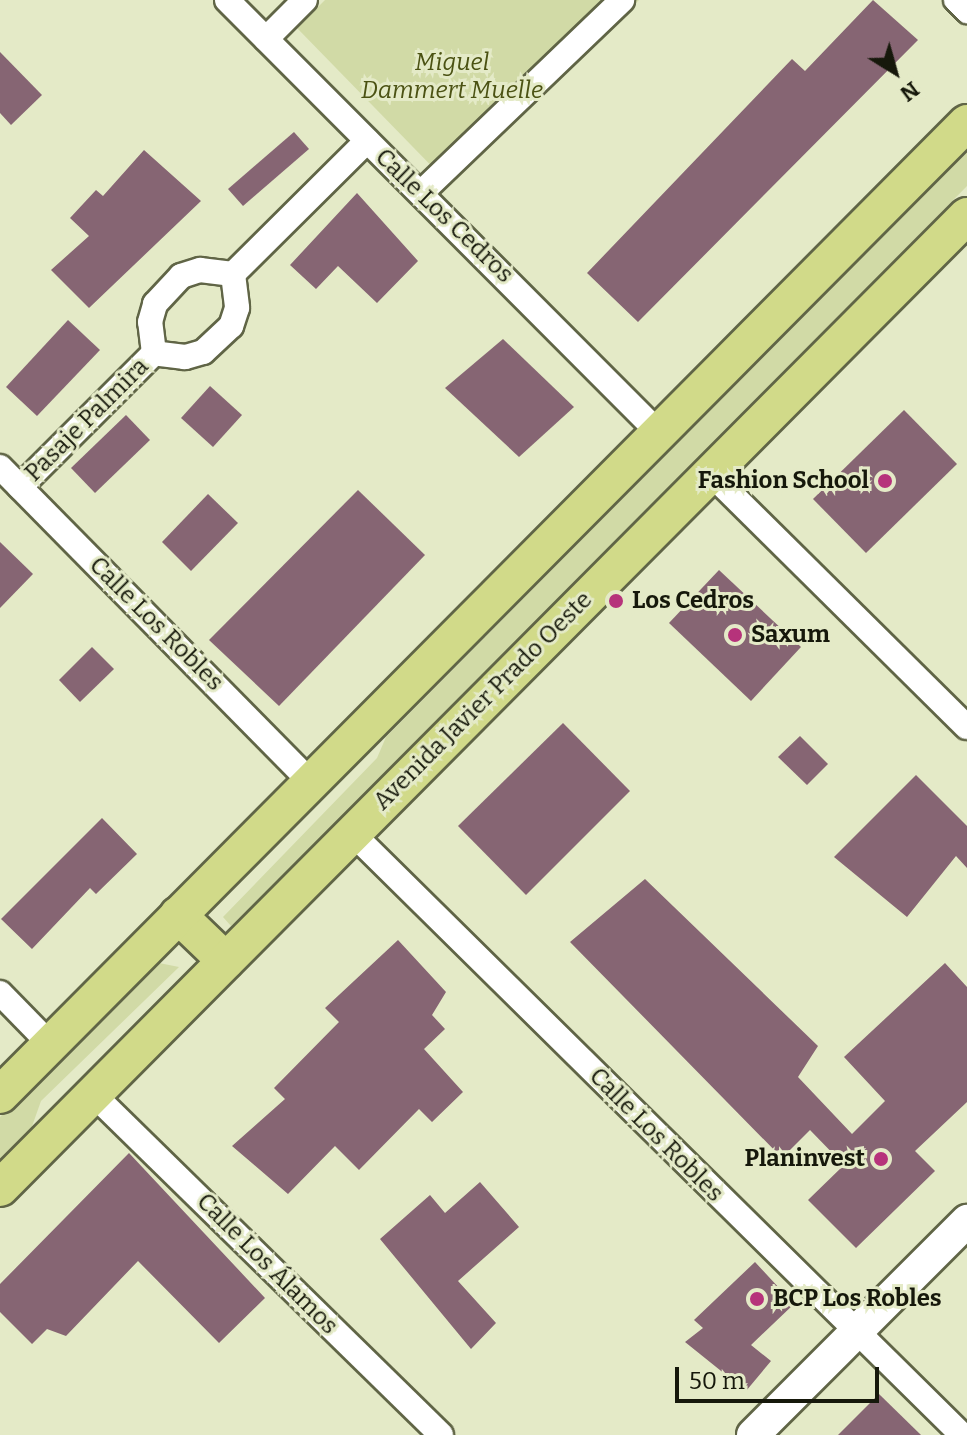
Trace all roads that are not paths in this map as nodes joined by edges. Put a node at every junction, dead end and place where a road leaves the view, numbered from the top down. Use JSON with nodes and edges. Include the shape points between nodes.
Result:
{"nodes":[{"id":1,"x":227,"y":0,"type":"edge"},
{"id":2,"x":305,"y":0,"type":"edge"},
{"id":3,"x":622,"y":0,"type":"edge"},
{"id":4,"x":956,"y":0,"type":"edge"},
{"id":5,"x":967,"y":11,"type":"edge"},
{"id":6,"x":266,"y":39,"type":"junction"},
{"id":7,"x":967,"y":123,"type":"edge"},
{"id":8,"x":367,"y":141,"type":"junction"},
{"id":9,"x":423,"y":191,"type":"junction"},
{"id":10,"x":967,"y":216,"type":"edge"},
{"id":11,"x":233,"y":274,"type":"junction"},
{"id":12,"x":154,"y":353,"type":"junction"},
{"id":13,"x":659,"y":433,"type":"junction"},
{"id":14,"x":0,"y":467,"type":"edge"},
{"id":15,"x":710,"y":473,"type":"junction"},
{"id":16,"x":20,"y":487,"type":"junction"},
{"id":17,"x":967,"y":727,"type":"edge"},
{"id":18,"x":311,"y":782,"type":"junction"},
{"id":19,"x":352,"y":833,"type":"junction"},
{"id":20,"x":178,"y":915,"type":"junction"},
{"id":21,"x":226,"y":961,"type":"junction"},
{"id":22,"x":0,"y":993,"type":"edge"},
{"id":23,"x":50,"y":1044,"type":"junction"},
{"id":24,"x":93,"y":1094,"type":"junction"},
{"id":25,"x":0,"y":1095,"type":"edge"},
{"id":26,"x":0,"y":1188,"type":"edge"},
{"id":27,"x":967,"y":1221,"type":"edge"},
{"id":28,"x":855,"y":1333,"type":"junction"},
{"id":29,"x":441,"y":1435,"type":"edge"},
{"id":30,"x":753,"y":1435,"type":"edge"},
{"id":31,"x":962,"y":1435,"type":"edge"}],
"edges":[{"from":1,"to":6,"type":"street","name":"Calle Los Cedros"},
{"from":2,"to":6,"type":"street"},
{"from":3,"to":9,"type":"street"},
{"from":4,"to":5,"type":"street"},
{"from":6,"to":8,"type":"street","name":"Calle Los Cedros"},
{"from":7,"to":13,"type":"main road"},
{"from":8,"to":9,"type":"street","name":"Calle Los Cedros"},
{"from":8,"to":11,"type":"street"},
{"from":9,"to":13,"type":"street","name":"Calle Los Cedros"},
{"from":10,"to":15,"type":"main road","name":"Avenida Javier Prado Oeste"},
{"from":11,"to":12,"type":"street","name":"Pasaje Palmira","via":[[200,270],[166,288],[150,322]]},
{"from":11,"to":12,"type":"street","name":"Pasaje Palmira","via":[[237,308],[219,341],[185,357]]},
{"from":12,"to":16,"type":"street","name":"Pasaje Palmira"},
{"from":13,"to":18,"type":"main road"},
{"from":14,"to":16,"type":"street","name":"Calle Los Robles"},
{"from":15,"to":17,"type":"street"},
{"from":15,"to":19,"type":"main road","name":"Avenida Javier Prado Oeste"},
{"from":16,"to":18,"type":"street","name":"Calle Los Robles"},
{"from":18,"to":20,"type":"main road"},
{"from":19,"to":21,"type":"main road","name":"Avenida Javier Prado Oeste"},
{"from":19,"to":28,"type":"street","name":"Calle Los Robles"},
{"from":20,"to":21,"type":"main road"},
{"from":20,"to":23,"type":"main road"},
{"from":21,"to":24,"type":"main road","name":"Avenida Javier Prado Oeste"},
{"from":22,"to":23,"type":"street"},
{"from":23,"to":25,"type":"main road"},
{"from":24,"to":26,"type":"main road","name":"Avenida Javier Prado Oeste"},
{"from":24,"to":29,"type":"street","name":"Calle Los Álamos"},
{"from":27,"to":28,"type":"street"},
{"from":28,"to":30,"type":"street"},
{"from":28,"to":31,"type":"street","name":"Calle Los Robles"}]}
